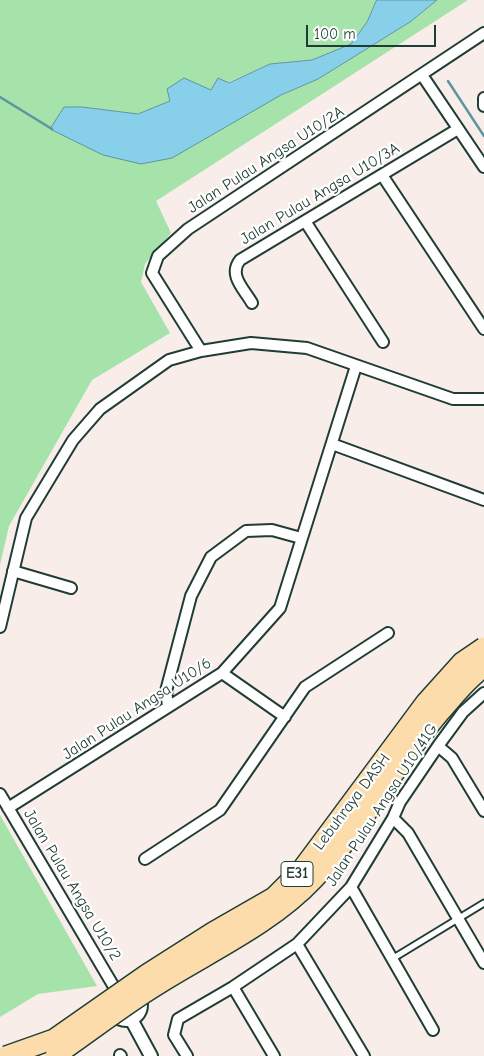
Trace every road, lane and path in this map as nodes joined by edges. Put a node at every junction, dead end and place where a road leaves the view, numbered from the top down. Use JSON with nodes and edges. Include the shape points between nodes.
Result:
{"nodes":[{"id":1,"x":484,"y":33,"type":"edge"},
{"id":2,"x":422,"y":75,"type":"junction"},
{"id":3,"x":484,"y":98,"type":"edge"},
{"id":4,"x":484,"y":106,"type":"edge"},
{"id":5,"x":458,"y":129,"type":"junction"},
{"id":6,"x":484,"y":168,"type":"edge"},
{"id":7,"x":382,"y":174,"type":"junction"},
{"id":8,"x":305,"y":221,"type":"junction"},
{"id":9,"x":252,"y":303,"type":"dead end"},
{"id":10,"x":484,"y":329,"type":"edge"},
{"id":11,"x":383,"y":342,"type":"dead end"},
{"id":12,"x":201,"y":351,"type":"junction"},
{"id":13,"x":356,"y":366,"type":"junction"},
{"id":14,"x":484,"y":399,"type":"edge"},
{"id":15,"x":332,"y":444,"type":"junction"},
{"id":16,"x":484,"y":500,"type":"edge"},
{"id":17,"x":301,"y":538,"type":"junction"},
{"id":18,"x":14,"y":571,"type":"junction"},
{"id":19,"x":71,"y":588,"type":"dead end"},
{"id":20,"x":0,"y":627,"type":"edge"},
{"id":21,"x":388,"y":633,"type":"dead end"},
{"id":22,"x":484,"y":647,"type":"edge"},
{"id":23,"x":484,"y":651,"type":"edge"},
{"id":24,"x":484,"y":667,"type":"edge"},
{"id":25,"x":222,"y":673,"type":"junction"},
{"id":26,"x":484,"y":674,"type":"edge"},
{"id":27,"x":484,"y":693,"type":"edge"},
{"id":28,"x":168,"y":706,"type":"junction"},
{"id":29,"x":285,"y":717,"type":"junction"},
{"id":30,"x":438,"y":746,"type":"junction"},
{"id":31,"x":0,"y":794,"type":"edge"},
{"id":32,"x":8,"y":808,"type":"junction"},
{"id":33,"x":484,"y":811,"type":"edge"},
{"id":34,"x":394,"y":818,"type":"junction"},
{"id":35,"x":145,"y":858,"type":"dead end"},
{"id":36,"x":351,"y":887,"type":"junction"},
{"id":37,"x":484,"y":903,"type":"edge"},
{"id":38,"x":458,"y":919,"type":"junction"},
{"id":39,"x":296,"y":944,"type":"junction"},
{"id":40,"x":392,"y":959,"type":"junction"},
{"id":41,"x":484,"y":963,"type":"edge"},
{"id":42,"x":234,"y":988,"type":"junction"},
{"id":43,"x":133,"y":991,"type":"junction"},
{"id":44,"x":117,"y":992,"type":"junction"},
{"id":45,"x":110,"y":1004,"type":"junction"},
{"id":46,"x":141,"y":1004,"type":"junction"},
{"id":47,"x":116,"y":1017,"type":"junction"},
{"id":48,"x":130,"y":1019,"type":"junction"},
{"id":49,"x":433,"y":1030,"type":"dead end"},
{"id":50,"x":54,"y":1050,"type":"edge"},
{"id":51,"x":6,"y":1056,"type":"edge"},
{"id":52,"x":18,"y":1056,"type":"edge"},
{"id":53,"x":152,"y":1056,"type":"edge"},
{"id":54,"x":186,"y":1056,"type":"edge"},
{"id":55,"x":274,"y":1056,"type":"edge"},
{"id":56,"x":364,"y":1056,"type":"edge"}],
"edges":[{"from":1,"to":2,"type":"street","name":"Jalan Pulau Angsa U10/2A"},
{"from":2,"to":5,"type":"street"},
{"from":2,"to":12,"type":"street","name":"Jalan Pulau Angsa U10/2A","via":[[188,229],[158,256],[152,273]]},
{"from":3,"to":4,"type":"street"},
{"from":5,"to":6,"type":"street"},
{"from":5,"to":7,"type":"street","name":"Jalan Pulau Angsa U10/3A"},
{"from":7,"to":8,"type":"street","name":"Jalan Pulau Angsa U10/3A"},
{"from":7,"to":10,"type":"street"},
{"from":8,"to":9,"type":"street","name":"Jalan Pulau Angsa U10/3A","via":[[235,266],[234,274]]},
{"from":8,"to":11,"type":"street"},
{"from":12,"to":13,"type":"street","via":[[251,343],[307,348]]},
{"from":12,"to":18,"type":"street","via":[[170,360],[100,409],[73,440],[26,518]]},
{"from":13,"to":14,"type":"street","via":[[454,399]]},
{"from":13,"to":15,"type":"street","name":"Jalan Pulau Angsa U10/6"},
{"from":15,"to":16,"type":"street"},
{"from":15,"to":17,"type":"street","name":"Jalan Pulau Angsa U10/6"},
{"from":17,"to":25,"type":"street","name":"Jalan Pulau Angsa U10/6","via":[[280,608]]},
{"from":17,"to":28,"type":"street","via":[[272,530],[246,531],[211,557],[191,596],[166,691]]},
{"from":18,"to":19,"type":"street"},
{"from":18,"to":20,"type":"street"},
{"from":21,"to":29,"type":"street","via":[[305,687]]},
{"from":22,"to":50,"type":"highway","name":"Lebuhraya DASH","number":"E31","bridge":true,"via":[[462,662],[426,702],[302,869],[274,897],[155,969]]},
{"from":23,"to":43,"type":"street","via":[[464,666],[424,710],[306,870],[279,898],[251,921]]},
{"from":24,"to":50,"type":"highway","name":"Lebuhraya DASH","number":"E31","bridge":true,"via":[[441,711],[341,846],[300,894]]},
{"from":25,"to":28,"type":"street","name":"Jalan Pulau Angsa U10/6"},
{"from":25,"to":29,"type":"street"},
{"from":26,"to":46,"type":"street","via":[[442,718],[320,880],[277,920]]},
{"from":27,"to":30,"type":"street","name":"Jalan Pulau Angsa U10/41G","via":[[460,716]]},
{"from":28,"to":32,"type":"street","name":"Jalan Pulau Angsa U10/6"},
{"from":29,"to":35,"type":"street","via":[[220,810]]},
{"from":30,"to":33,"type":"street","via":[[452,758]]},
{"from":30,"to":34,"type":"street","name":"Jalan Pulau Angsa U10/41G","via":[[400,802]]},
{"from":31,"to":32,"type":"street","name":"Jalan Pulau Angsa U10/2"},
{"from":32,"to":44,"type":"street","name":"Jalan Pulau Angsa U10/2"},
{"from":34,"to":36,"type":"street","name":"Jalan Pulau Angsa U10/41G"},
{"from":34,"to":38,"type":"street","via":[[408,833]]},
{"from":36,"to":39,"type":"street","name":"Jalan Pulau Angsa U10/41G"},
{"from":36,"to":40,"type":"street"},
{"from":37,"to":38,"type":"lane"},
{"from":38,"to":40,"type":"lane"},
{"from":38,"to":41,"type":"street"},
{"from":39,"to":42,"type":"street","name":"Jalan Pulau Angsa U10/41G"},
{"from":39,"to":56,"type":"street"},
{"from":40,"to":49,"type":"street"},
{"from":42,"to":54,"type":"street","name":"Jalan Pulau Angsa U10/41G","via":[[178,1019],[174,1035]]},
{"from":42,"to":55,"type":"street"},
{"from":43,"to":44,"type":"street"},
{"from":43,"to":46,"type":"street"},
{"from":44,"to":45,"type":"street"},
{"from":45,"to":47,"type":"street"},
{"from":45,"to":52,"type":"street"},
{"from":46,"to":48,"type":"street","via":[[138,1013]]},
{"from":47,"to":48,"type":"street"},
{"from":47,"to":50,"type":"street"},
{"from":48,"to":53,"type":"street"},
{"from":50,"to":51,"type":"highway","bridge":true}]}
